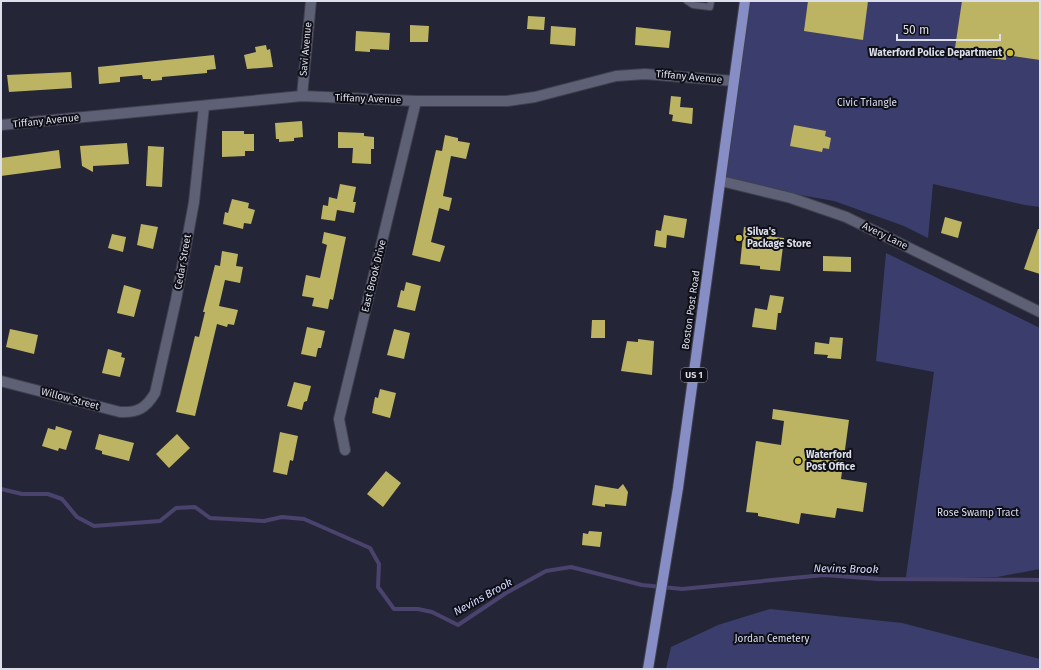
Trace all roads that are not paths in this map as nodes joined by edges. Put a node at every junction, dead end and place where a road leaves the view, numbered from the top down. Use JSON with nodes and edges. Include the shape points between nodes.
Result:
{"nodes":[{"id":1,"x":311,"y":1,"type":"edge"},
{"id":2,"x":687,"y":1,"type":"edge"},
{"id":3,"x":711,"y":1,"type":"edge"},
{"id":4,"x":745,"y":1,"type":"edge"},
{"id":5,"x":734,"y":81,"type":"junction"},
{"id":6,"x":302,"y":96,"type":"junction"},
{"id":7,"x":416,"y":101,"type":"junction"},
{"id":8,"x":204,"y":106,"type":"junction"},
{"id":9,"x":1,"y":125,"type":"edge"},
{"id":10,"x":721,"y":181,"type":"junction"},
{"id":11,"x":1040,"y":312,"type":"edge"},
{"id":12,"x":1,"y":381,"type":"edge"},
{"id":13,"x":140,"y":411,"type":"joint"},
{"id":14,"x":345,"y":450,"type":"dead end"},
{"id":15,"x":648,"y":669,"type":"edge"}],
"edges":[{"from":1,"to":6,"type":"street","name":"Savi Avenue"},
{"from":2,"to":3,"type":"lane","via":[[693,5],[710,8]]},
{"from":4,"to":5,"type":"main road","name":"Boston Post Road","number":"US 1"},
{"from":5,"to":7,"type":"street","name":"Tiffany Avenue","via":[[645,74],[616,76],[535,97],[507,101]]},
{"from":5,"to":10,"type":"main road","name":"Boston Post Road","number":"US 1"},
{"from":6,"to":7,"type":"street","name":"Tiffany Avenue"},
{"from":6,"to":8,"type":"street","name":"Tiffany Avenue"},
{"from":7,"to":14,"type":"street","name":"East Brook Drive","via":[[339,419]]},
{"from":8,"to":9,"type":"street","name":"Tiffany Avenue"},
{"from":8,"to":13,"type":"street","name":"Cedar Street","via":[[194,202],[176,300],[155,394]]},
{"from":10,"to":11,"type":"street","name":"Avery Lane","via":[[790,198],[846,217]]},
{"from":10,"to":15,"type":"main road","name":"Boston Post Road","number":"US 1","via":[[678,488]]},
{"from":12,"to":13,"type":"street","name":"Willow Street","via":[[120,412]]}]}
